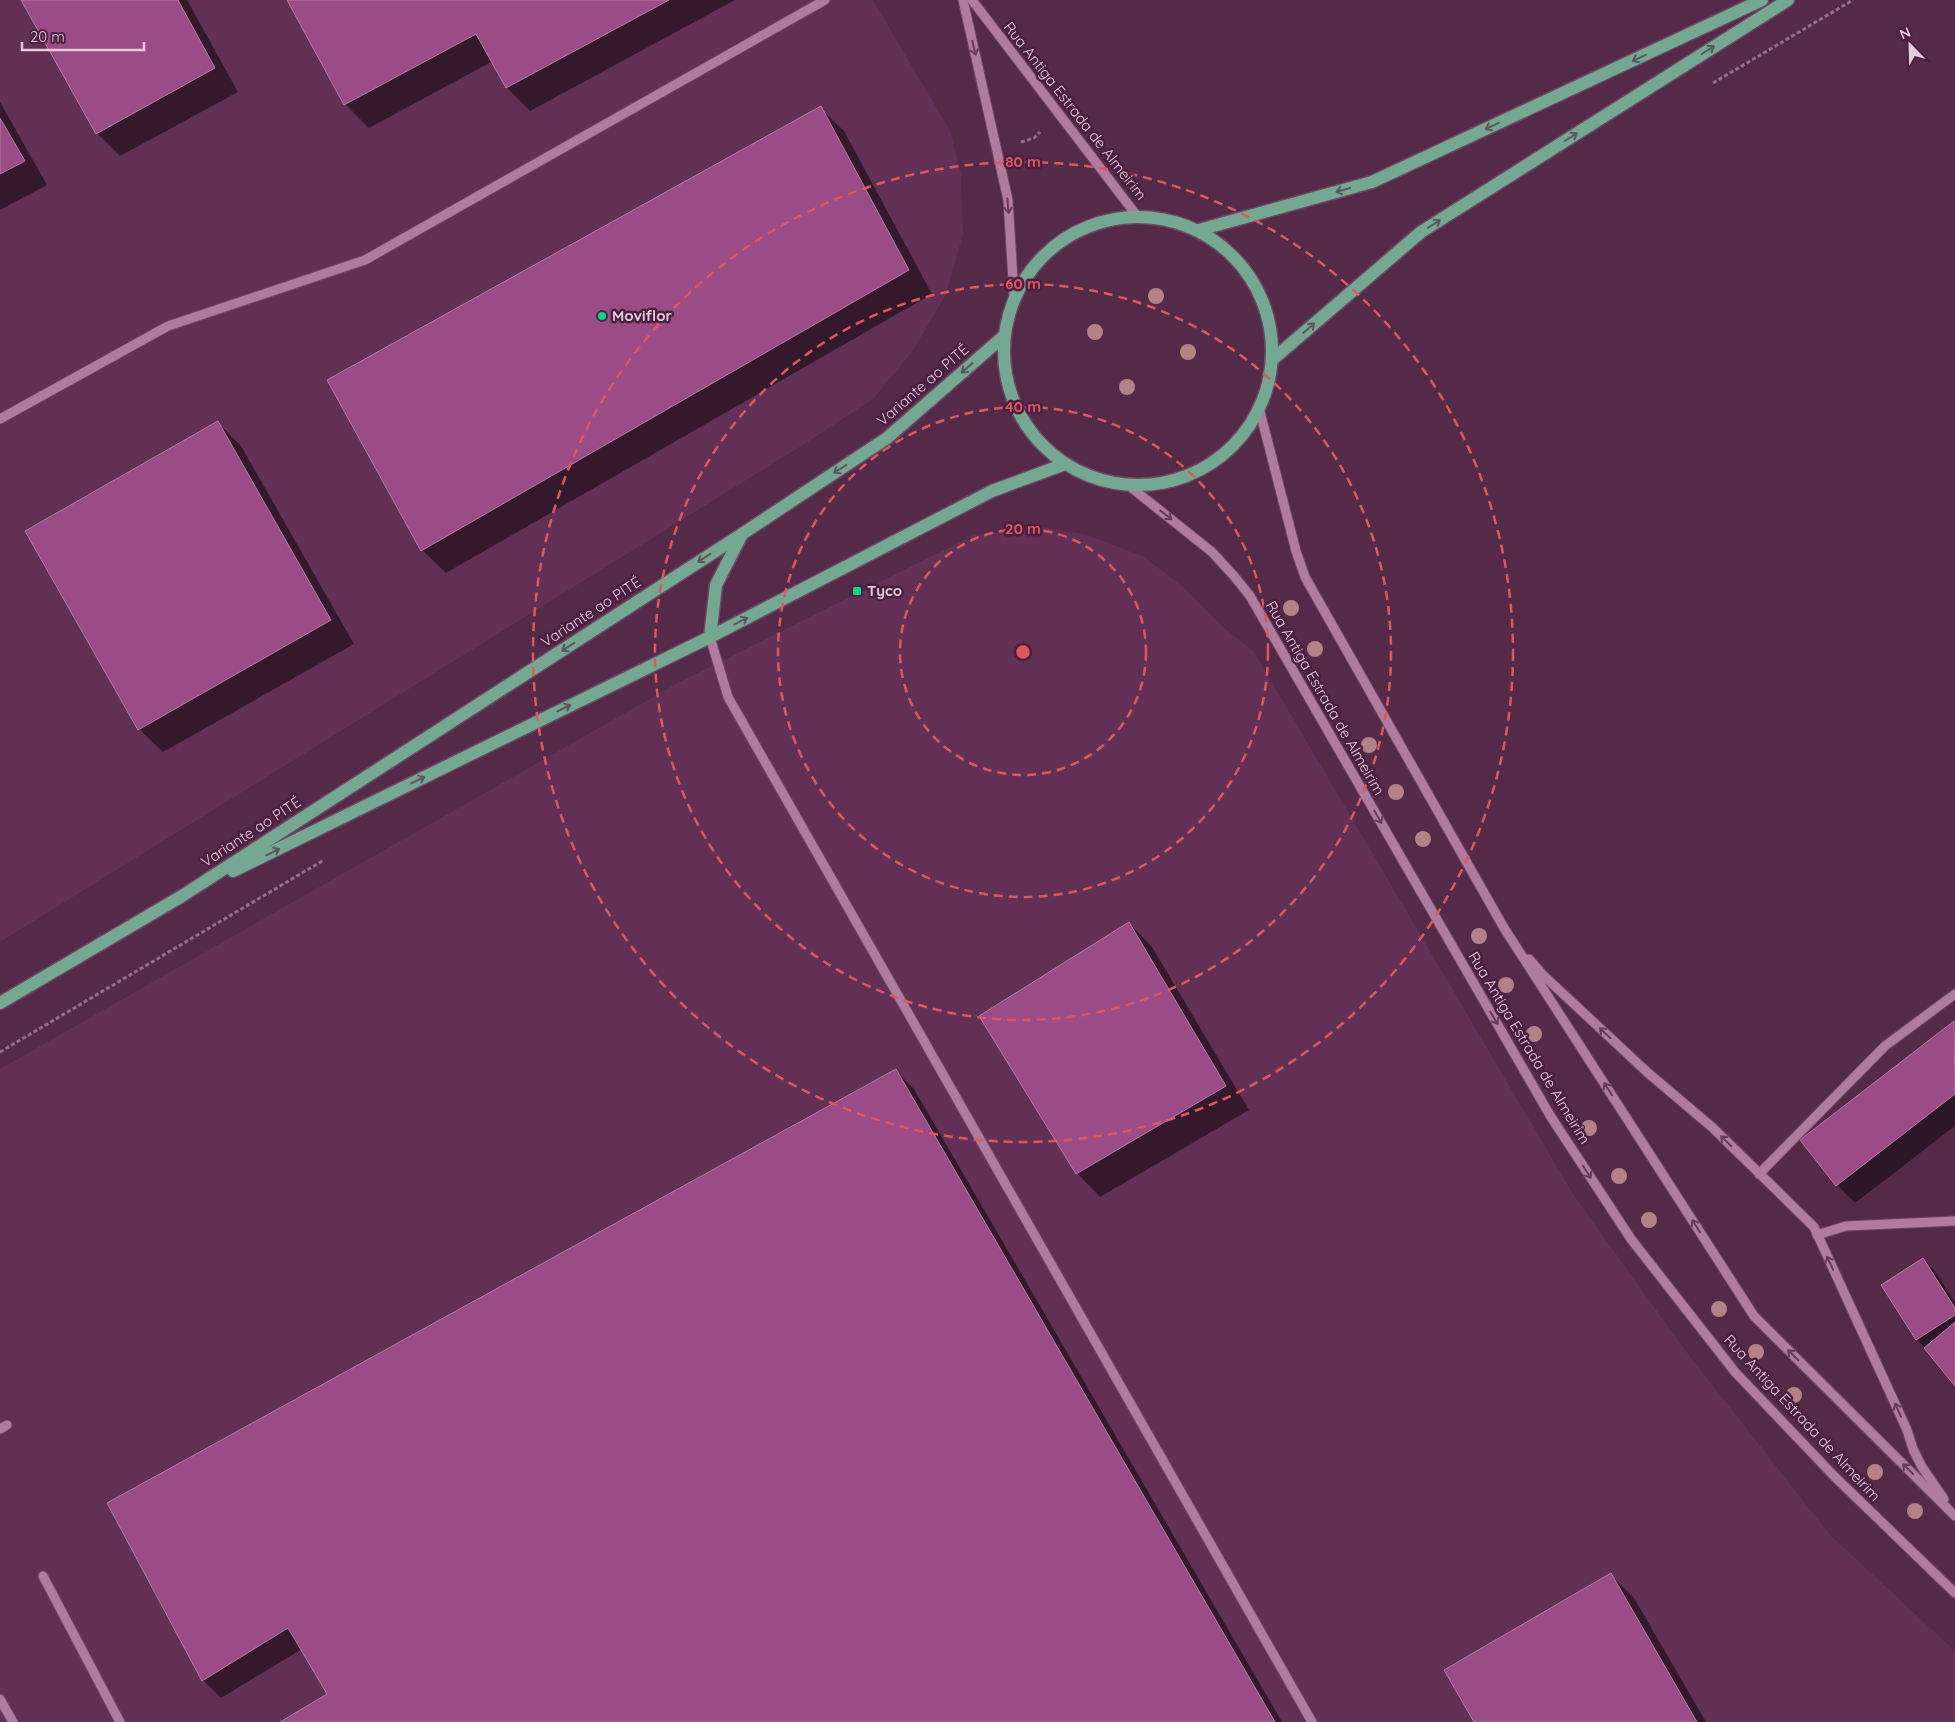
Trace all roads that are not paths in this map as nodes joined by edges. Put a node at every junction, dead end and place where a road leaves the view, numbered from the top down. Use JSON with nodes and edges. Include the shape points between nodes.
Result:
{"nodes":[{"id":1,"x":825,"y":0,"type":"edge"},
{"id":2,"x":963,"y":0,"type":"edge"},
{"id":3,"x":972,"y":0,"type":"edge"},
{"id":4,"x":1762,"y":0,"type":"edge"},
{"id":5,"x":1788,"y":0,"type":"edge"},
{"id":6,"x":1137,"y":216,"type":"junction"},
{"id":7,"x":1199,"y":230,"type":"junction"},
{"id":8,"x":1014,"y":296,"type":"junction"},
{"id":9,"x":1004,"y":336,"type":"junction"},
{"id":10,"x":1272,"y":360,"type":"junction"},
{"id":11,"x":1259,"y":408,"type":"junction"},
{"id":12,"x":0,"y":420,"type":"edge"},
{"id":13,"x":1065,"y":464,"type":"junction"},
{"id":14,"x":1128,"y":485,"type":"junction"},
{"id":15,"x":742,"y":534,"type":"junction"},
{"id":16,"x":710,"y":637,"type":"junction"},
{"id":17,"x":182,"y":896,"type":"junction"},
{"id":18,"x":1504,"y":928,"type":"junction"},
{"id":19,"x":1955,"y":994,"type":"edge"},
{"id":20,"x":0,"y":1003,"type":"edge"},
{"id":21,"x":1759,"y":1174,"type":"junction"},
{"id":22,"x":1955,"y":1222,"type":"edge"},
{"id":23,"x":1817,"y":1235,"type":"junction"},
{"id":24,"x":1955,"y":1515,"type":"edge"},
{"id":25,"x":42,"y":1576,"type":"dead end"},
{"id":26,"x":1955,"y":1593,"type":"edge"},
{"id":27,"x":0,"y":1699,"type":"edge"},
{"id":28,"x":13,"y":1722,"type":"edge"},
{"id":29,"x":120,"y":1722,"type":"edge"},
{"id":30,"x":1312,"y":1722,"type":"edge"}],
"edges":[{"from":1,"to":12,"type":"street","via":[[366,260],[168,326]]},
{"from":2,"to":8,"type":"street","one_way":true,"via":[[1008,200]]},
{"from":3,"to":6,"type":"street","name":"Rua Antiga Estrada de Almeirim"},
{"from":4,"to":7,"type":"main road","one_way":true,"via":[[1372,182]]},
{"from":10,"to":5,"type":"main road","one_way":true,"via":[[1421,232]]},
{"from":6,"to":7,"type":"main road","via":[[1151,216]]},
{"from":6,"to":8,"type":"main road","via":[[1086,226],[1043,254]]},
{"from":7,"to":10,"type":"main road","via":[[1234,255],[1250,275],[1269,318]]},
{"from":8,"to":9,"type":"main road"},
{"from":9,"to":13,"type":"main road","via":[[1003,359],[1016,410],[1045,450]]},
{"from":9,"to":15,"type":"main road","name":"Variante ao PITÉ","one_way":true,"via":[[886,438]]},
{"from":10,"to":11,"type":"main road"},
{"from":11,"to":14,"type":"main road","via":[[1252,423],[1213,463],[1168,482]]},
{"from":11,"to":18,"type":"street","via":[[1305,577]]},
{"from":13,"to":14,"type":"main road","via":[[1090,477]]},
{"from":16,"to":13,"type":"main road","name":"Variante ao PITÉ","one_way":true,"via":[[992,491]]},
{"from":14,"to":26,"type":"street","name":"Rua Antiga Estrada de Almeirim","one_way":true,"via":[[1212,552],[1250,596],[1551,1116],[1631,1240],[1735,1372],[1834,1476]]},
{"from":15,"to":16,"type":"main road","via":[[716,585]]},
{"from":15,"to":17,"type":"main road","name":"Variante ao PITÉ","one_way":true},
{"from":17,"to":16,"type":"main road","name":"Variante ao PITÉ","one_way":true},
{"from":16,"to":30,"type":"street","via":[[728,697]]},
{"from":17,"to":20,"type":"main road","name":"Variante ao PITÉ"},
{"from":21,"to":18,"type":"street","one_way":true,"via":[[1713,1128],[1647,1072],[1543,975]]},
{"from":24,"to":18,"type":"street","one_way":true,"via":[[1754,1316]]},
{"from":19,"to":21,"type":"street","via":[[1885,1046]]},
{"from":21,"to":23,"type":"street","via":[[1814,1227]]},
{"from":22,"to":23,"type":"street","via":[[1846,1226]]},
{"from":24,"to":23,"type":"street","one_way":true,"via":[[1913,1449]]},
{"from":25,"to":29,"type":"street"},
{"from":27,"to":28,"type":"street"}]}
